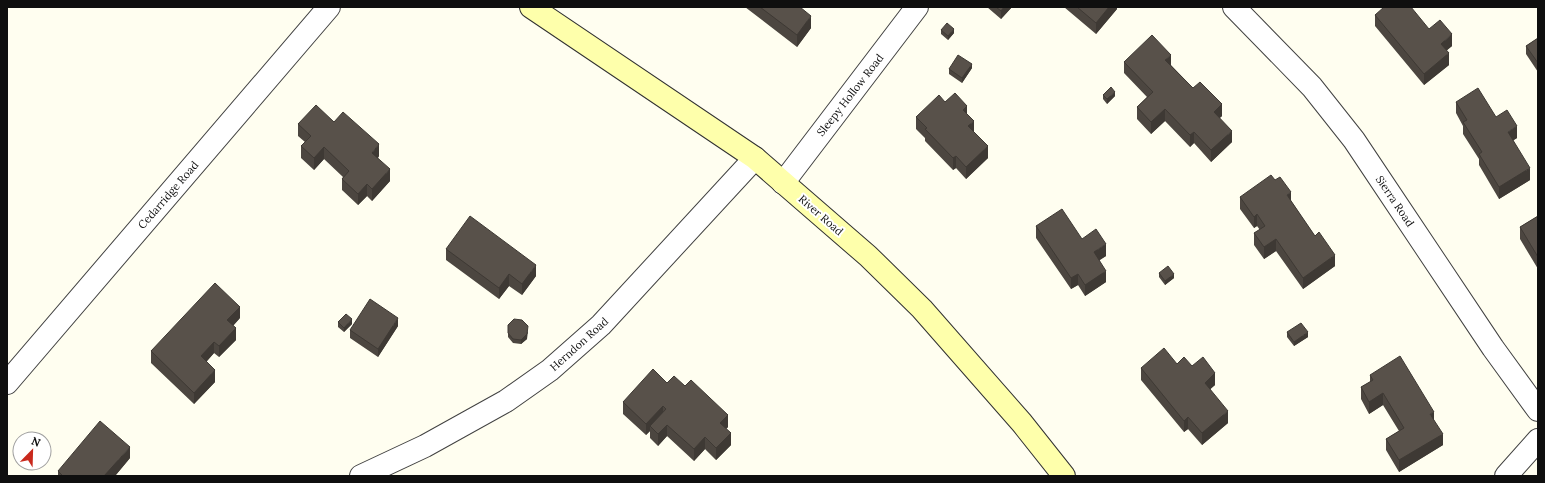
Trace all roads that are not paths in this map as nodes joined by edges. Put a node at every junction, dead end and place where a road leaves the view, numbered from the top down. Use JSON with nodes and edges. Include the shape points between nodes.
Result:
{"nodes":[{"id":1,"x":329,"y":7,"type":"edge"},
{"id":2,"x":531,"y":7,"type":"edge"},
{"id":3,"x":917,"y":7,"type":"edge"},
{"id":4,"x":1234,"y":7,"type":"edge"},
{"id":5,"x":755,"y":158,"type":"junction"},
{"id":6,"x":783,"y":183,"type":"junction"},
{"id":7,"x":7,"y":383,"type":"edge"},
{"id":8,"x":1538,"y":410,"type":"edge"},
{"id":9,"x":1538,"y":440,"type":"edge"},
{"id":10,"x":361,"y":476,"type":"edge"},
{"id":11,"x":1064,"y":476,"type":"edge"},
{"id":12,"x":1506,"y":476,"type":"edge"}],
"edges":[{"from":1,"to":7,"type":"street","name":"Cedarridge Road"},
{"from":2,"to":5,"type":"main road","name":"River Road"},
{"from":3,"to":6,"type":"street","name":"Sleepy Hollow Road"},
{"from":4,"to":8,"type":"street","name":"Sierra Road","via":[[1312,87],[1354,140],[1493,348]]},
{"from":5,"to":6,"type":"main road","name":"River Road"},
{"from":5,"to":10,"type":"street","name":"Herndon Road","via":[[601,325],[550,370],[506,401],[425,446]]},
{"from":6,"to":11,"type":"main road","name":"River Road","via":[[868,256],[922,309],[1022,423]]},
{"from":9,"to":12,"type":"street"}]}
